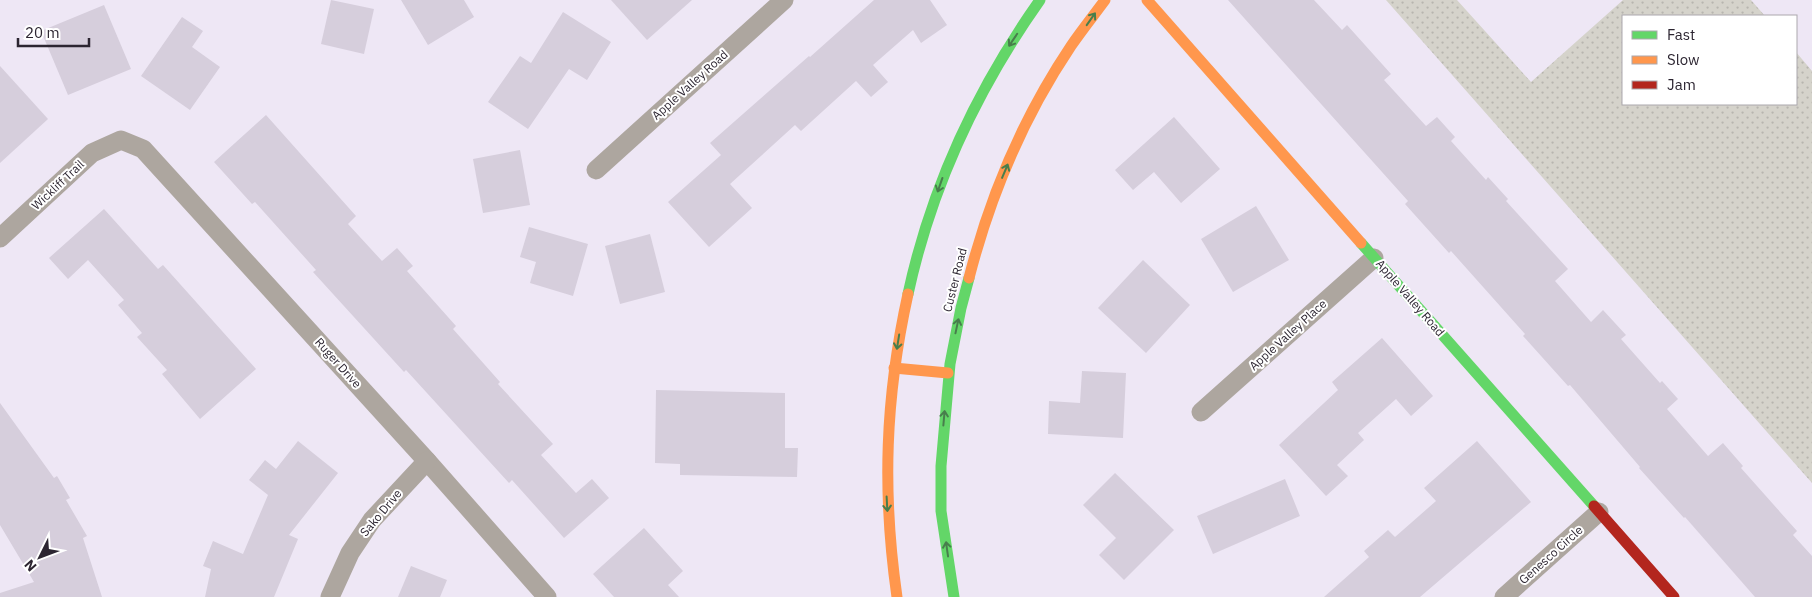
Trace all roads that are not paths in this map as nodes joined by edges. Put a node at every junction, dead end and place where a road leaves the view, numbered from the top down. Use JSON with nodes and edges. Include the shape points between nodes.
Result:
{"nodes":[{"id":1,"x":784,"y":0,"type":"edge"},
{"id":2,"x":1040,"y":0,"type":"edge"},
{"id":3,"x":1105,"y":0,"type":"edge"},
{"id":4,"x":1147,"y":0,"type":"edge"},
{"id":5,"x":121,"y":140,"type":"joint"},
{"id":6,"x":596,"y":170,"type":"dead end"},
{"id":7,"x":0,"y":238,"type":"edge"},
{"id":8,"x":1374,"y":258,"type":"junction"},
{"id":9,"x":894,"y":368,"type":"junction"},
{"id":10,"x":948,"y":373,"type":"junction"},
{"id":11,"x":1201,"y":412,"type":"dead end"},
{"id":12,"x":427,"y":460,"type":"junction"},
{"id":13,"x":1599,"y":512,"type":"junction"},
{"id":14,"x":330,"y":597,"type":"edge"},
{"id":15,"x":547,"y":597,"type":"edge"},
{"id":16,"x":897,"y":597,"type":"edge"},
{"id":17,"x":954,"y":597,"type":"edge"},
{"id":18,"x":1504,"y":597,"type":"edge"},
{"id":19,"x":1674,"y":597,"type":"edge"}],
"edges":[{"from":1,"to":6,"type":"street","name":"Apple Valley Road"},
{"from":2,"to":9,"type":"main road","one_way":true,"via":[[996,65],[945,171],[919,245],[903,310]]},
{"from":10,"to":3,"type":"main road","name":"Custer Road","one_way":true,"via":[[974,256],[993,200],[1028,120],[1062,60]]},
{"from":4,"to":8,"type":"main road","name":"Apple Valley Road"},
{"from":5,"to":7,"type":"street","name":"Wickliff Trail","via":[[92,153]]},
{"from":5,"to":12,"type":"street","name":"Ruger Drive","via":[[153,158]]},
{"from":8,"to":11,"type":"street","name":"Apple Valley Place"},
{"from":8,"to":13,"type":"main road","name":"Apple Valley Road"},
{"from":9,"to":10,"type":"main road"},
{"from":9,"to":16,"type":"main road","one_way":true,"via":[[887,491],[889,540]]},
{"from":17,"to":10,"type":"main road","name":"Custer Road","one_way":true,"via":[[941,510]]},
{"from":12,"to":14,"type":"street","name":"Sako Drive","via":[[372,520],[350,553]]},
{"from":12,"to":15,"type":"street","name":"Ruger Drive"},
{"from":13,"to":18,"type":"street","name":"Genesco Circle"},
{"from":13,"to":19,"type":"main road","name":"Apple Valley Road"}]}
